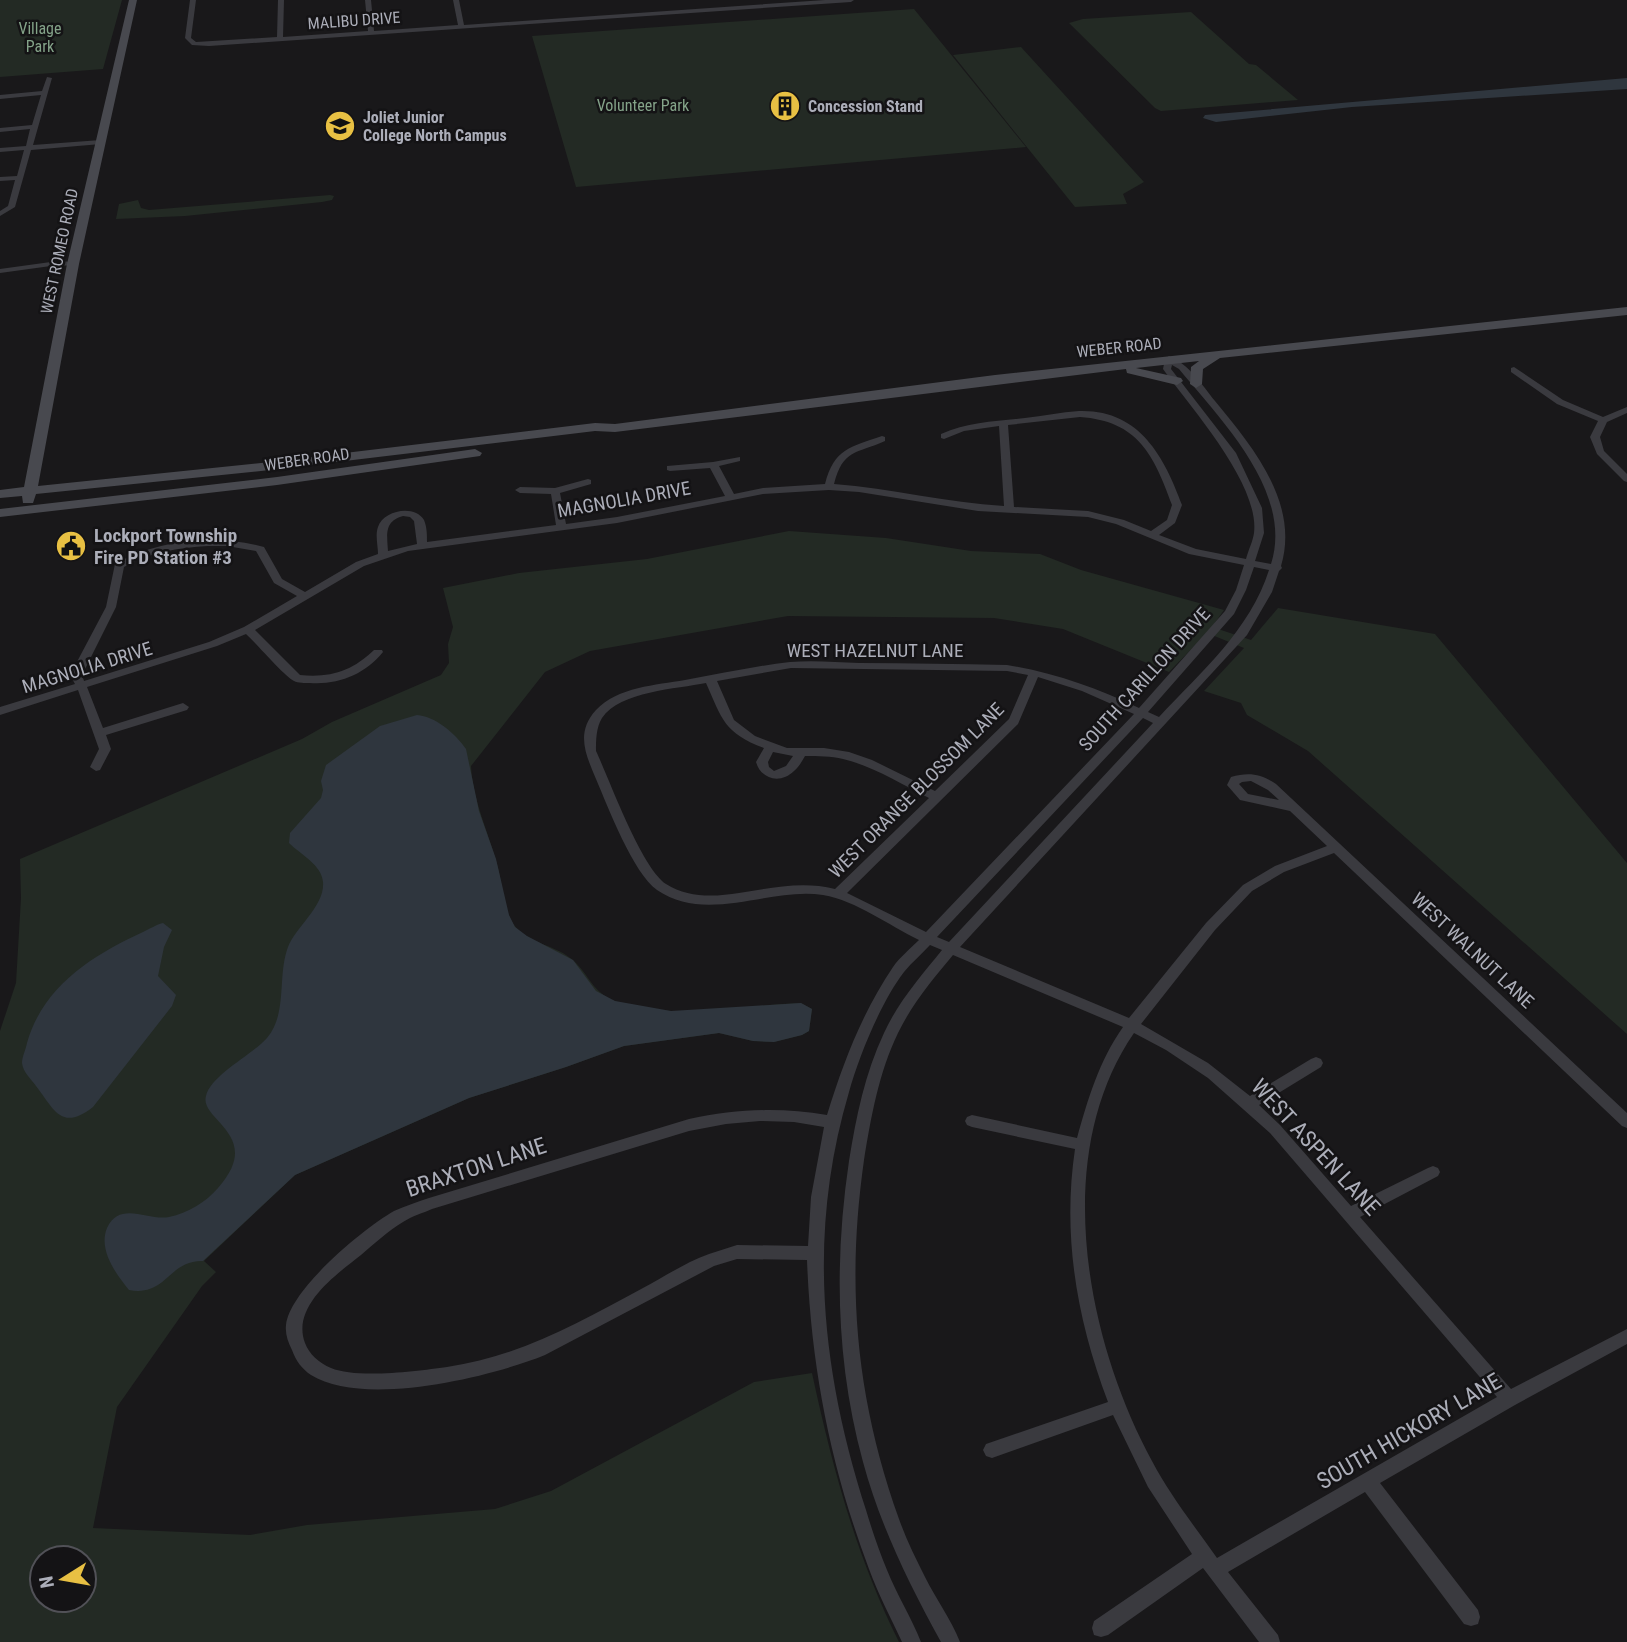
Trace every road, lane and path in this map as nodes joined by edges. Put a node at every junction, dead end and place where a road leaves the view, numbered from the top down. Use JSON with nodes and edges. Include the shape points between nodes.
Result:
{"nodes":[{"id":1,"x":133,"y":0,"type":"edge"},
{"id":2,"x":193,"y":0,"type":"edge"},
{"id":3,"x":281,"y":0,"type":"edge"},
{"id":4,"x":368,"y":0,"type":"edge"},
{"id":5,"x":456,"y":0,"type":"edge"},
{"id":6,"x":728,"y":0,"type":"edge"},
{"id":7,"x":851,"y":0,"type":"edge"},
{"id":8,"x":733,"y":7,"type":"junction"},
{"id":9,"x":461,"y":26,"type":"junction"},
{"id":10,"x":371,"y":33,"type":"junction"},
{"id":11,"x":280,"y":39,"type":"junction"},
{"id":12,"x":49,"y":78,"type":"dead end"},
{"id":13,"x":44,"y":93,"type":"junction"},
{"id":14,"x":0,"y":97,"type":"edge"},
{"id":15,"x":34,"y":127,"type":"junction"},
{"id":16,"x":0,"y":130,"type":"edge"},
{"id":17,"x":100,"y":145,"type":"junction"},
{"id":18,"x":0,"y":150,"type":"edge"},
{"id":19,"x":28,"y":151,"type":"junction"},
{"id":20,"x":0,"y":156,"type":"edge"},
{"id":21,"x":20,"y":177,"type":"junction"},
{"id":22,"x":0,"y":179,"type":"edge"},
{"id":23,"x":0,"y":214,"type":"edge"},
{"id":24,"x":73,"y":264,"type":"junction"},
{"id":25,"x":1,"y":273,"type":"edge"},
{"id":26,"x":1627,"y":311,"type":"edge"},
{"id":27,"x":1225,"y":354,"type":"junction"},
{"id":28,"x":1169,"y":359,"type":"junction"},
{"id":29,"x":1097,"y":368,"type":"junction"},
{"id":30,"x":1514,"y":370,"type":"dead end"},
{"id":31,"x":1177,"y":381,"type":"junction"},
{"id":32,"x":1196,"y":384,"type":"junction"},
{"id":33,"x":1627,"y":410,"type":"edge"},
{"id":34,"x":1604,"y":420,"type":"junction"},
{"id":35,"x":1003,"y":424,"type":"junction"},
{"id":36,"x":615,"y":428,"type":"junction"},
{"id":37,"x":944,"y":436,"type":"dead end"},
{"id":38,"x":882,"y":439,"type":"dead end"},
{"id":39,"x":737,"y":458,"type":"dead end"},
{"id":40,"x":713,"y":465,"type":"junction"},
{"id":41,"x":670,"y":468,"type":"dead end"},
{"id":42,"x":1627,"y":480,"type":"edge"},
{"id":43,"x":588,"y":482,"type":"dead end"},
{"id":44,"x":829,"y":487,"type":"junction"},
{"id":45,"x":520,"y":490,"type":"dead end"},
{"id":46,"x":30,"y":491,"type":"junction"},
{"id":47,"x":555,"y":491,"type":"junction"},
{"id":48,"x":0,"y":494,"type":"edge"},
{"id":49,"x":730,"y":496,"type":"junction"},
{"id":50,"x":1009,"y":509,"type":"junction"},
{"id":51,"x":26,"y":510,"type":"junction"},
{"id":52,"x":0,"y":513,"type":"edge"},
{"id":53,"x":562,"y":528,"type":"junction"},
{"id":54,"x":1154,"y":534,"type":"junction"},
{"id":55,"x":422,"y":545,"type":"junction"},
{"id":56,"x":383,"y":555,"type":"junction"},
{"id":57,"x":1250,"y":563,"type":"junction"},
{"id":58,"x":1277,"y":568,"type":"junction"},
{"id":59,"x":304,"y":595,"type":"junction"},
{"id":60,"x":248,"y":629,"type":"junction"},
{"id":61,"x":378,"y":652,"type":"dead end"},
{"id":62,"x":1035,"y":672,"type":"junction"},
{"id":63,"x":710,"y":679,"type":"junction"},
{"id":64,"x":83,"y":687,"type":"junction"},
{"id":65,"x":183,"y":707,"type":"dead end"},
{"id":66,"x":0,"y":711,"type":"edge"},
{"id":67,"x":1141,"y":713,"type":"junction"},
{"id":68,"x":1160,"y":722,"type":"junction"},
{"id":69,"x":101,"y":733,"type":"junction"},
{"id":70,"x":770,"y":747,"type":"junction"},
{"id":71,"x":801,"y":752,"type":"junction"},
{"id":72,"x":96,"y":767,"type":"dead end"},
{"id":73,"x":937,"y":797,"type":"junction"},
{"id":74,"x":1291,"y":807,"type":"dead end"},
{"id":75,"x":1335,"y":848,"type":"junction"},
{"id":76,"x":838,"y":894,"type":"junction"},
{"id":77,"x":926,"y":938,"type":"junction"},
{"id":78,"x":950,"y":948,"type":"junction"},
{"id":79,"x":1130,"y":1027,"type":"junction"},
{"id":80,"x":1316,"y":1063,"type":"dead end"},
{"id":81,"x":1249,"y":1104,"type":"junction"},
{"id":82,"x":972,"y":1121,"type":"dead end"},
{"id":83,"x":831,"y":1122,"type":"junction"},
{"id":84,"x":1627,"y":1122,"type":"edge"},
{"id":85,"x":1083,"y":1144,"type":"junction"},
{"id":86,"x":1433,"y":1172,"type":"dead end"},
{"id":87,"x":1349,"y":1215,"type":"junction"},
{"id":88,"x":814,"y":1253,"type":"junction"},
{"id":89,"x":1627,"y":1336,"type":"edge"},
{"id":90,"x":1509,"y":1399,"type":"junction"},
{"id":91,"x":1118,"y":1406,"type":"junction"},
{"id":92,"x":992,"y":1450,"type":"dead end"},
{"id":93,"x":1367,"y":1481,"type":"junction"},
{"id":94,"x":1210,"y":1562,"type":"junction"},
{"id":95,"x":1471,"y":1617,"type":"dead end"},
{"id":96,"x":1101,"y":1628,"type":"dead end"},
{"id":97,"x":912,"y":1642,"type":"edge"},
{"id":98,"x":951,"y":1642,"type":"edge"},
{"id":99,"x":1271,"y":1642,"type":"edge"}],
"edges":[{"from":1,"to":17,"type":"main road","name":"WEST ROMEO ROAD"},
{"from":2,"to":11,"type":"street","name":"MALIBU DRIVE","via":[[188,37],[194,44]]},
{"from":3,"to":11,"type":"street"},
{"from":4,"to":10,"type":"street"},
{"from":5,"to":9,"type":"street"},
{"from":6,"to":8,"type":"street"},
{"from":7,"to":8,"type":"street","name":"MALIBU DRIVE"},
{"from":8,"to":9,"type":"street","name":"MALIBU DRIVE"},
{"from":9,"to":10,"type":"street","name":"MALIBU DRIVE"},
{"from":10,"to":11,"type":"street","name":"MALIBU DRIVE"},
{"from":12,"to":13,"type":"street"},
{"from":13,"to":14,"type":"street"},
{"from":13,"to":15,"type":"street"},
{"from":15,"to":16,"type":"street"},
{"from":15,"to":19,"type":"street"},
{"from":17,"to":19,"type":"street"},
{"from":17,"to":24,"type":"main road","name":"WEST ROMEO ROAD"},
{"from":18,"to":19,"type":"street"},
{"from":19,"to":20,"type":"street"},
{"from":19,"to":21,"type":"street"},
{"from":21,"to":22,"type":"street"},
{"from":21,"to":23,"type":"street","via":[[11,206]]},
{"from":24,"to":25,"type":"street"},
{"from":24,"to":46,"type":"main road","name":"WEST ROMEO ROAD"},
{"from":26,"to":27,"type":"main road","name":"WEBER ROAD"},
{"from":27,"to":28,"type":"main road","name":"WEBER ROAD"},
{"from":27,"to":32,"type":"main road","via":[[1197,367]]},
{"from":28,"to":29,"type":"main road","name":"WEBER ROAD"},
{"from":28,"to":31,"type":"street","name":"SOUTH CARILLON DRIVE","via":[[1167,369]]},
{"from":28,"to":32,"type":"street","name":"SOUTH CARILLON DRIVE"},
{"from":29,"to":31,"type":"main road","via":[[1142,371]]},
{"from":29,"to":36,"type":"main road","name":"WEBER ROAD"},
{"from":30,"to":34,"type":"street","via":[[1560,402]]},
{"from":31,"to":57,"type":"street","name":"SOUTH CARILLON DRIVE","via":[[1230,453],[1257,508],[1259,533]]},
{"from":32,"to":58,"type":"street","name":"SOUTH CARILLON DRIVE","via":[[1270,484],[1281,519],[1282,550]]},
{"from":33,"to":34,"type":"street"},
{"from":34,"to":42,"type":"street","via":[[1595,432],[1595,442]]},
{"from":35,"to":37,"type":"street","via":[[962,428]]},
{"from":35,"to":50,"type":"street"},
{"from":35,"to":54,"type":"street","via":[[1095,413],[1132,427],[1161,467],[1177,505],[1171,521]]},
{"from":36,"to":46,"type":"main road","name":"WEBER ROAD"},
{"from":36,"to":51,"type":"main road","name":"WEBER ROAD","via":[[585,438]]},
{"from":38,"to":44,"type":"street","via":[[841,456]]},
{"from":39,"to":40,"type":"street"},
{"from":40,"to":41,"type":"street"},
{"from":40,"to":49,"type":"street"},
{"from":43,"to":47,"type":"street"},
{"from":44,"to":49,"type":"street","name":"MAGNOLIA DRIVE"},
{"from":44,"to":50,"type":"street","name":"MAGNOLIA DRIVE"},
{"from":45,"to":47,"type":"street"},
{"from":46,"to":48,"type":"main road","name":"WEBER ROAD"},
{"from":46,"to":51,"type":"main road","name":"WEST ROMEO ROAD"},
{"from":47,"to":53,"type":"street"},
{"from":49,"to":53,"type":"street","name":"MAGNOLIA DRIVE"},
{"from":50,"to":54,"type":"street","name":"MAGNOLIA DRIVE","via":[[1088,514]]},
{"from":51,"to":52,"type":"main road","name":"WEBER ROAD"},
{"from":53,"to":55,"type":"street","name":"MAGNOLIA DRIVE"},
{"from":54,"to":57,"type":"street","name":"MAGNOLIA DRIVE","via":[[1193,552]]},
{"from":55,"to":56,"type":"street","name":"MAGNOLIA DRIVE"},
{"from":55,"to":56,"type":"street","via":[[420,521],[403,513],[394,515],[384,524]]},
{"from":56,"to":59,"type":"street","name":"MAGNOLIA DRIVE"},
{"from":57,"to":58,"type":"street","name":"MAGNOLIA DRIVE"},
{"from":57,"to":67,"type":"street","name":"SOUTH CARILLON DRIVE","via":[[1230,612]]},
{"from":58,"to":68,"type":"street","name":"SOUTH CARILLON DRIVE","via":[[1261,608],[1243,633]]},
{"from":59,"to":60,"type":"street","name":"MAGNOLIA DRIVE"},
{"from":59,"to":64,"type":"street","via":[[280,585],[260,549],[250,545],[192,544],[137,556],[119,566],[111,607],[76,675]]},
{"from":60,"to":61,"type":"street","via":[[297,678],[342,677],[363,668]]},
{"from":60,"to":64,"type":"street","name":"MAGNOLIA DRIVE"},
{"from":62,"to":63,"type":"street","name":"WEST HAZELNUT LANE","via":[[791,665]]},
{"from":62,"to":67,"type":"street","name":"WEST HAZELNUT LANE","via":[[1078,683]]},
{"from":62,"to":73,"type":"street","name":"WEST ORANGE BLOSSOM LANE","via":[[1014,721]]},
{"from":63,"to":70,"type":"street","via":[[729,722]]},
{"from":63,"to":76,"type":"street","name":"WEST HAZELNUT LANE","via":[[637,692],[614,701],[591,725],[590,751],[647,874],[677,896],[693,901],[800,889]]},
{"from":64,"to":66,"type":"street","name":"MAGNOLIA DRIVE"},
{"from":64,"to":69,"type":"street"},
{"from":65,"to":69,"type":"street"},
{"from":67,"to":68,"type":"street","name":"WEST HAZELNUT LANE"},
{"from":67,"to":77,"type":"street","name":"SOUTH CARILLON DRIVE"},
{"from":68,"to":78,"type":"street","name":"SOUTH CARILLON DRIVE"},
{"from":69,"to":72,"type":"street","via":[[105,749]]},
{"from":70,"to":71,"type":"street"},
{"from":70,"to":71,"type":"street","via":[[762,762],[771,775],[792,768]]},
{"from":71,"to":73,"type":"street","via":[[824,752],[869,763]]},
{"from":73,"to":76,"type":"street","name":"WEST ORANGE BLOSSOM LANE"},
{"from":74,"to":75,"type":"street","name":"WEST WALNUT LANE"},
{"from":75,"to":79,"type":"street","via":[[1263,877],[1237,896]]},
{"from":75,"to":84,"type":"street","name":"WEST WALNUT LANE"},
{"from":76,"to":77,"type":"street","name":"WEST HAZELNUT LANE"},
{"from":77,"to":78,"type":"street","name":"WEST ASPEN LANE"},
{"from":77,"to":83,"type":"street","name":"SOUTH CARILLON DRIVE","via":[[899,969],[871,1017]]},
{"from":78,"to":79,"type":"street","name":"WEST ASPEN LANE"},
{"from":78,"to":98,"type":"street","name":"SOUTH CARILLON DRIVE","via":[[898,1019],[869,1093],[851,1188],[846,1249],[852,1376],[870,1461],[897,1537]]},
{"from":79,"to":81,"type":"street","name":"WEST ASPEN LANE","via":[[1203,1067]]},
{"from":79,"to":85,"type":"street","via":[[1097,1092]]},
{"from":80,"to":81,"type":"street"},
{"from":81,"to":87,"type":"street","name":"WEST ASPEN LANE"},
{"from":82,"to":85,"type":"street"},
{"from":83,"to":88,"type":"street","name":"SOUTH CARILLON DRIVE","via":[[820,1177]]},
{"from":83,"to":88,"type":"street","name":"BRAXTON LANE","via":[[775,1114],[733,1115],[429,1204],[396,1218],[314,1286],[301,1304],[296,1337],[301,1353],[314,1367],[336,1378],[457,1374],[538,1350],[709,1261],[737,1252]]},
{"from":85,"to":91,"type":"street","via":[[1076,1184],[1075,1238],[1084,1297]]},
{"from":86,"to":87,"type":"street"},
{"from":87,"to":90,"type":"street","name":"WEST ASPEN LANE"},
{"from":88,"to":97,"type":"street","name":"SOUTH CARILLON DRIVE","via":[[815,1307],[829,1408],[879,1571]]},
{"from":89,"to":90,"type":"street","name":"SOUTH HICKORY LANE"},
{"from":90,"to":93,"type":"street","name":"SOUTH HICKORY LANE"},
{"from":91,"to":92,"type":"street"},
{"from":91,"to":94,"type":"street","via":[[1160,1492]]},
{"from":93,"to":94,"type":"street","name":"SOUTH HICKORY LANE"},
{"from":93,"to":95,"type":"street"},
{"from":94,"to":96,"type":"street","name":"SOUTH HICKORY LANE"},
{"from":94,"to":99,"type":"street"}]}
